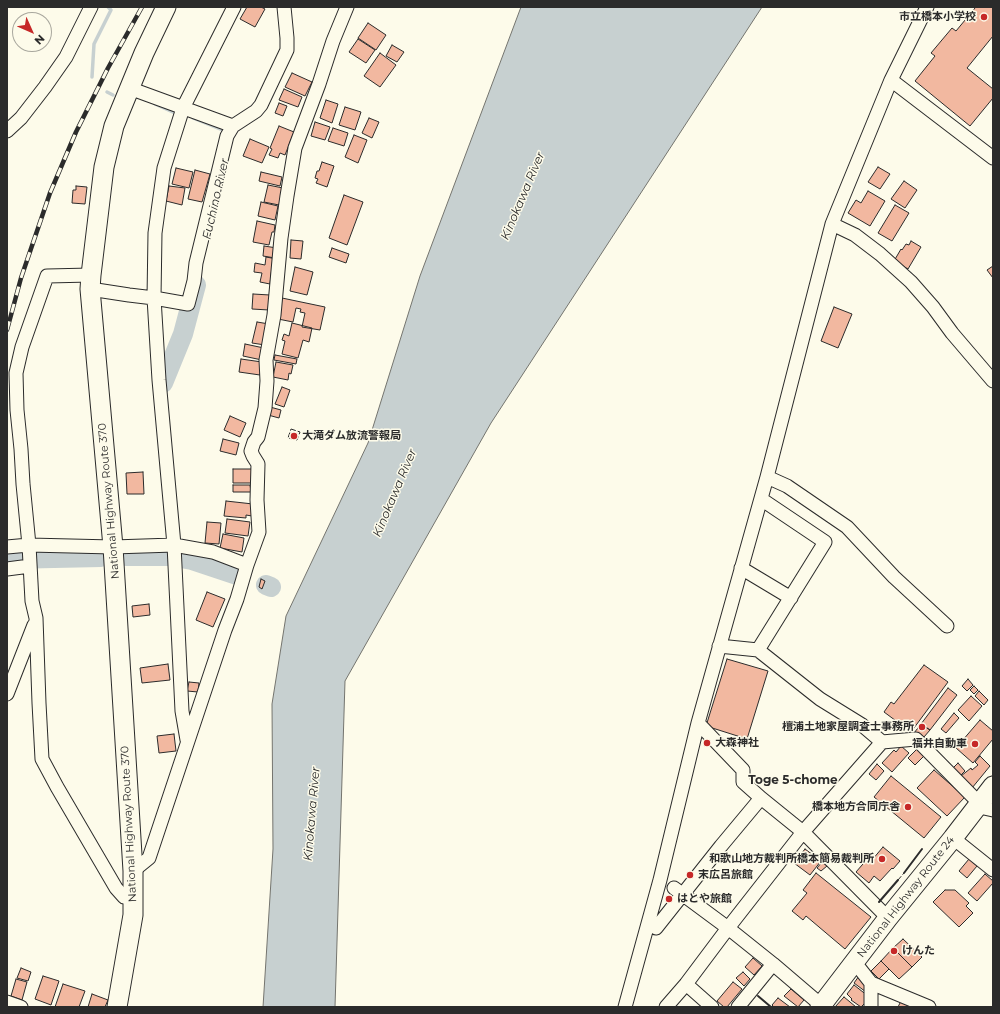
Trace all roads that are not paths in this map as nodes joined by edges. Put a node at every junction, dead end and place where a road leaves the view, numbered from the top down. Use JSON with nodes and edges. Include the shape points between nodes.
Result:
{"nodes":[{"id":1,"x":91,"y":7,"type":"edge"},
{"id":2,"x":166,"y":7,"type":"edge"},
{"id":3,"x":234,"y":7,"type":"edge"},
{"id":4,"x":284,"y":7,"type":"edge"},
{"id":5,"x":347,"y":7,"type":"edge"},
{"id":6,"x":927,"y":7,"type":"edge"},
{"id":7,"x":891,"y":80,"type":"junction"},
{"id":8,"x":129,"y":88,"type":"junction"},
{"id":9,"x":183,"y":108,"type":"junction"},
{"id":10,"x":233,"y":126,"type":"junction"},
{"id":11,"x":7,"y":131,"type":"edge"},
{"id":12,"x":993,"y":158,"type":"edge"},
{"id":13,"x":832,"y":224,"type":"junction"},
{"id":14,"x":91,"y":282,"type":"junction"},
{"id":15,"x":154,"y":298,"type":"junction"},
{"id":16,"x":993,"y":381,"type":"edge"},
{"id":17,"x":767,"y":477,"type":"junction"},
{"id":18,"x":761,"y":499,"type":"junction"},
{"id":19,"x":7,"y":547,"type":"edge"},
{"id":20,"x":113,"y":547,"type":"junction"},
{"id":21,"x":174,"y":554,"type":"junction"},
{"id":22,"x":29,"y":556,"type":"junction"},
{"id":23,"x":247,"y":565,"type":"junction"},
{"id":24,"x":741,"y":568,"type":"junction"},
{"id":25,"x":7,"y":569,"type":"edge"},
{"id":26,"x":791,"y":598,"type":"junction"},
{"id":27,"x":36,"y":618,"type":"junction"},
{"id":28,"x":947,"y":626,"type":"dead end"},
{"id":29,"x":719,"y":646,"type":"junction"},
{"id":30,"x":758,"y":650,"type":"junction"},
{"id":31,"x":7,"y":694,"type":"edge"},
{"id":32,"x":698,"y":723,"type":"junction"},
{"id":33,"x":188,"y":742,"type":"junction"},
{"id":34,"x":882,"y":742,"type":"junction"},
{"id":35,"x":993,"y":786,"type":"edge"},
{"id":36,"x":761,"y":798,"type":"junction"},
{"id":37,"x":986,"y":807,"type":"edge"},
{"id":38,"x":803,"y":832,"type":"junction"},
{"id":39,"x":953,"y":838,"type":"junction"},
{"id":40,"x":993,"y":870,"type":"edge"},
{"id":41,"x":133,"y":871,"type":"junction"},
{"id":42,"x":679,"y":892,"type":"junction"},
{"id":43,"x":133,"y":895,"type":"junction"},
{"id":44,"x":888,"y":918,"type":"junction"},
{"id":45,"x":656,"y":928,"type":"dead end"},
{"id":46,"x":728,"y":928,"type":"junction"},
{"id":47,"x":854,"y":963,"type":"junction"},
{"id":48,"x":772,"y":964,"type":"junction"},
{"id":49,"x":871,"y":983,"type":"junction"},
{"id":50,"x":686,"y":984,"type":"junction"},
{"id":51,"x":7,"y":1002,"type":"edge"},
{"id":52,"x":820,"y":1006,"type":"edge"},
{"id":53,"x":21,"y":1007,"type":"edge"},
{"id":54,"x":117,"y":1007,"type":"edge"},
{"id":55,"x":625,"y":1007,"type":"edge"},
{"id":56,"x":666,"y":1007,"type":"edge"},
{"id":57,"x":712,"y":1007,"type":"edge"},
{"id":58,"x":738,"y":1007,"type":"edge"},
{"id":59,"x":871,"y":1007,"type":"edge"},
{"id":60,"x":930,"y":1007,"type":"edge"}],
"edges":[{"from":1,"to":11,"type":"street","via":[[66,57],[21,118]]},
{"from":2,"to":8,"type":"highway","name":"National Highway Route 370"},
{"from":3,"to":9,"type":"street"},
{"from":4,"to":10,"type":"street","via":[[287,50],[261,105]]},
{"from":5,"to":23,"type":"street","via":[[295,148],[266,360],[265,408],[258,437],[251,451],[258,464],[259,532]]},
{"from":6,"to":7,"type":"street"},
{"from":7,"to":12,"type":"street"},
{"from":7,"to":13,"type":"street"},
{"from":8,"to":9,"type":"street"},
{"from":8,"to":14,"type":"highway","name":"National Highway Route 370","via":[[114,126],[104,167]]},
{"from":9,"to":10,"type":"street"},
{"from":9,"to":15,"type":"street","via":[[164,168],[155,233]]},
{"from":10,"to":15,"type":"street","via":[[227,136],[188,304]]},
{"from":13,"to":16,"type":"street","via":[[855,235],[911,282]]},
{"from":13,"to":17,"type":"street"},
{"from":14,"to":15,"type":"street","via":[[129,295]]},
{"from":14,"to":20,"type":"highway","name":"National Highway Route 370"},
{"from":14,"to":22,"type":"street","via":[[47,276],[22,347],[16,373]]},
{"from":15,"to":21,"type":"street"},
{"from":17,"to":18,"type":"street"},
{"from":17,"to":28,"type":"street","via":[[787,486],[847,527],[894,577]]},
{"from":18,"to":24,"type":"street"},
{"from":18,"to":26,"type":"street","via":[[825,542]]},
{"from":19,"to":22,"type":"street"},
{"from":20,"to":21,"type":"street"},
{"from":20,"to":22,"type":"street"},
{"from":20,"to":41,"type":"highway","name":"National Highway Route 370"},
{"from":21,"to":23,"type":"street","via":[[213,552]]},
{"from":21,"to":33,"type":"street","via":[[182,711]]},
{"from":22,"to":25,"type":"street"},
{"from":22,"to":27,"type":"street","via":[[32,601]]},
{"from":23,"to":33,"type":"street"},
{"from":24,"to":26,"type":"street"},
{"from":24,"to":29,"type":"street"},
{"from":26,"to":30,"type":"street"},
{"from":27,"to":31,"type":"street"},
{"from":27,"to":43,"type":"street","via":[[42,760],[116,888],[124,897]]},
{"from":29,"to":30,"type":"street"},
{"from":29,"to":32,"type":"street"},
{"from":30,"to":34,"type":"street","via":[[820,699],[862,725]]},
{"from":32,"to":36,"type":"street","via":[[743,770],[743,782]]},
{"from":32,"to":55,"type":"street","via":[[660,880]]},
{"from":33,"to":41,"type":"street","via":[[149,858]]},
{"from":34,"to":37,"type":"street","via":[[916,740]]},
{"from":34,"to":38,"type":"street"},
{"from":35,"to":37,"type":"highway","name":"National Highway Route 24"},
{"from":36,"to":38,"type":"street"},
{"from":36,"to":42,"type":"street"},
{"from":37,"to":39,"type":"highway","name":"National Highway Route 24"},
{"from":38,"to":44,"type":"street"},
{"from":38,"to":46,"type":"street"},
{"from":39,"to":40,"type":"street"},
{"from":39,"to":44,"type":"highway","name":"National Highway Route 24"},
{"from":41,"to":43,"type":"highway","name":"National Highway Route 370"},
{"from":42,"to":45,"type":"street"},
{"from":42,"to":46,"type":"street"},
{"from":43,"to":54,"type":"highway","name":"National Highway Route 370","via":[[134,915]]},
{"from":44,"to":47,"type":"highway","name":"National Highway Route 24"},
{"from":46,"to":48,"type":"street"},
{"from":46,"to":50,"type":"street"},
{"from":47,"to":49,"type":"street"},
{"from":47,"to":52,"type":"highway","name":"National Highway Route 24"},
{"from":48,"to":52,"type":"street"},
{"from":48,"to":58,"type":"street"},
{"from":49,"to":59,"type":"street"},
{"from":49,"to":60,"type":"street"},
{"from":50,"to":56,"type":"street"},
{"from":50,"to":57,"type":"street"},
{"from":51,"to":53,"type":"street"}]}
